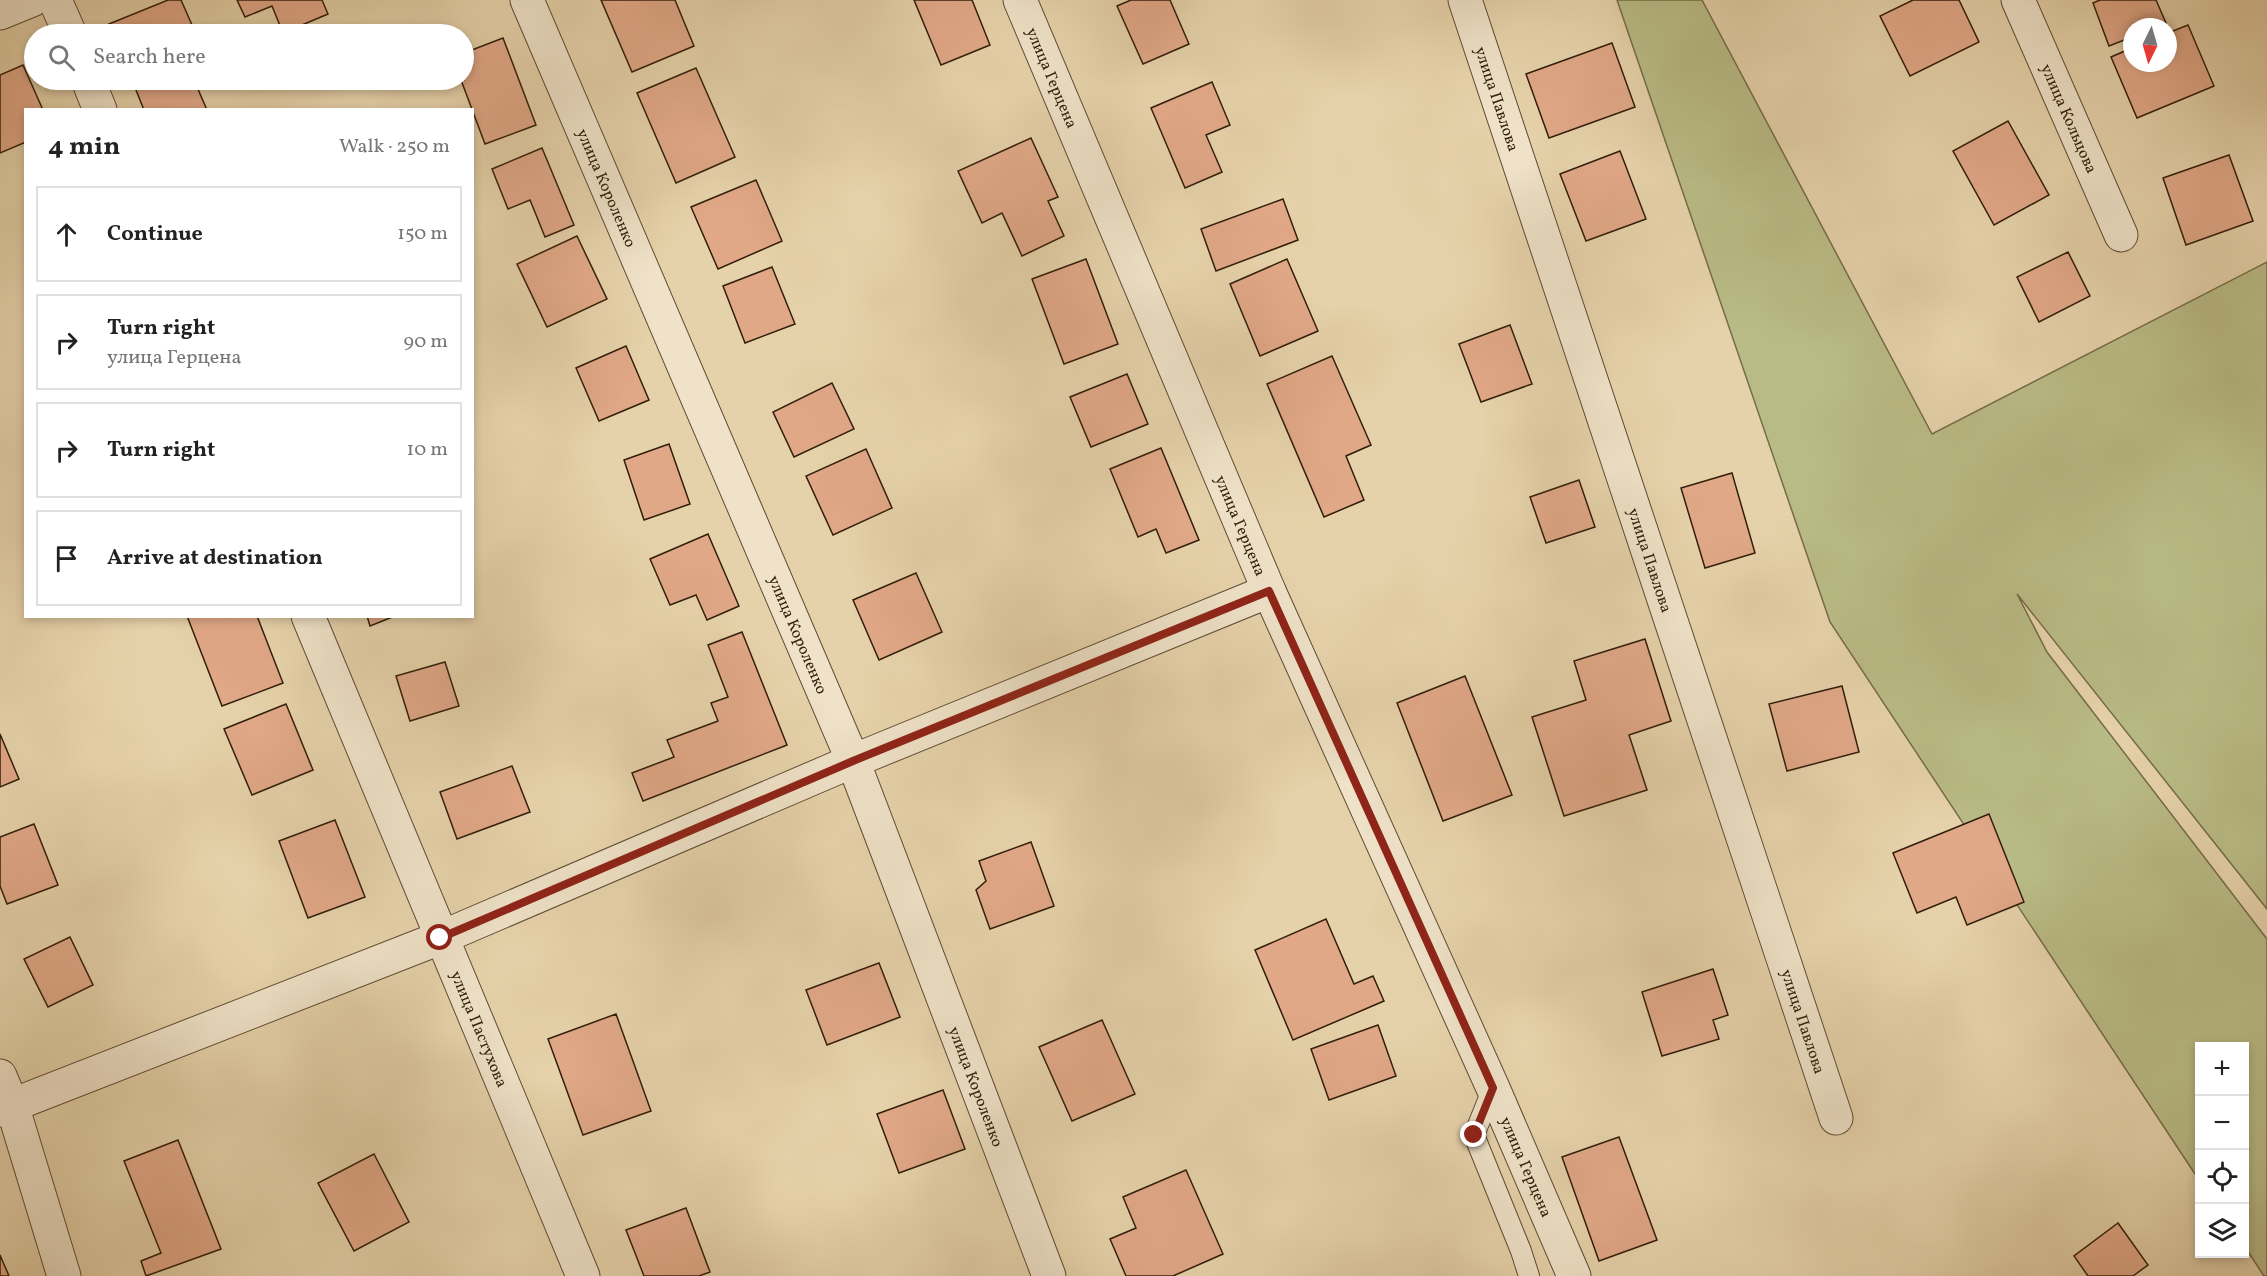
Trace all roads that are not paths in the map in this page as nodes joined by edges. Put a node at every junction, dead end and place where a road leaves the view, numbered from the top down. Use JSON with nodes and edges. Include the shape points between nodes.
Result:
{"nodes":[{"id":1,"x":32,"y":0,"type":"edge"},
{"id":2,"x":55,"y":0,"type":"edge"},
{"id":3,"x":527,"y":0,"type":"edge"},
{"id":4,"x":1020,"y":0,"type":"edge"},
{"id":5,"x":1465,"y":0,"type":"edge"},
{"id":6,"x":2018,"y":0,"type":"edge"},
{"id":7,"x":0,"y":13,"type":"edge"},
{"id":8,"x":66,"y":24,"type":"edge"},
{"id":9,"x":92,"y":90,"type":"edge"},
{"id":10,"x":99,"y":108,"type":"edge"},
{"id":11,"x":2121,"y":236,"type":"dead end"},
{"id":12,"x":1269,"y":591,"type":"junction"},
{"id":13,"x":309,"y":618,"type":"edge"},
{"id":14,"x":853,"y":761,"type":"junction"},
{"id":15,"x":440,"y":938,"type":"junction"},
{"id":16,"x":1493,"y":1088,"type":"junction"},
{"id":17,"x":4,"y":1097,"type":"edge"},
{"id":18,"x":1836,"y":1118,"type":"dead end"},
{"id":19,"x":64,"y":1276,"type":"edge"},
{"id":20,"x":583,"y":1276,"type":"edge"},
{"id":21,"x":1049,"y":1276,"type":"edge"},
{"id":22,"x":1528,"y":1276,"type":"edge"},
{"id":23,"x":1574,"y":1276,"type":"edge"}],
"edges":[{"from":1,"to":7,"type":"street"},
{"from":2,"to":8,"type":"street"},
{"from":3,"to":14,"type":"street","name":"улица Короленко"},
{"from":4,"to":12,"type":"street","name":"улица Герцена"},
{"from":5,"to":18,"type":"street","name":"улица Павлова"},
{"from":6,"to":11,"type":"street","name":"улица Кольцова"},
{"from":9,"to":10,"type":"street"},
{"from":12,"to":14,"type":"street"},
{"from":12,"to":16,"type":"street","name":"улица Герцена"},
{"from":13,"to":15,"type":"street","name":"улица Пастухова"},
{"from":14,"to":15,"type":"street"},
{"from":14,"to":21,"type":"street","name":"улица Короленко"},
{"from":15,"to":17,"type":"street"},
{"from":15,"to":20,"type":"street","name":"улица Пастухова"},
{"from":16,"to":22,"type":"lane","via":[[1474,1135]]},
{"from":16,"to":23,"type":"street","name":"улица Герцена"},
{"from":17,"to":19,"type":"street"}]}
